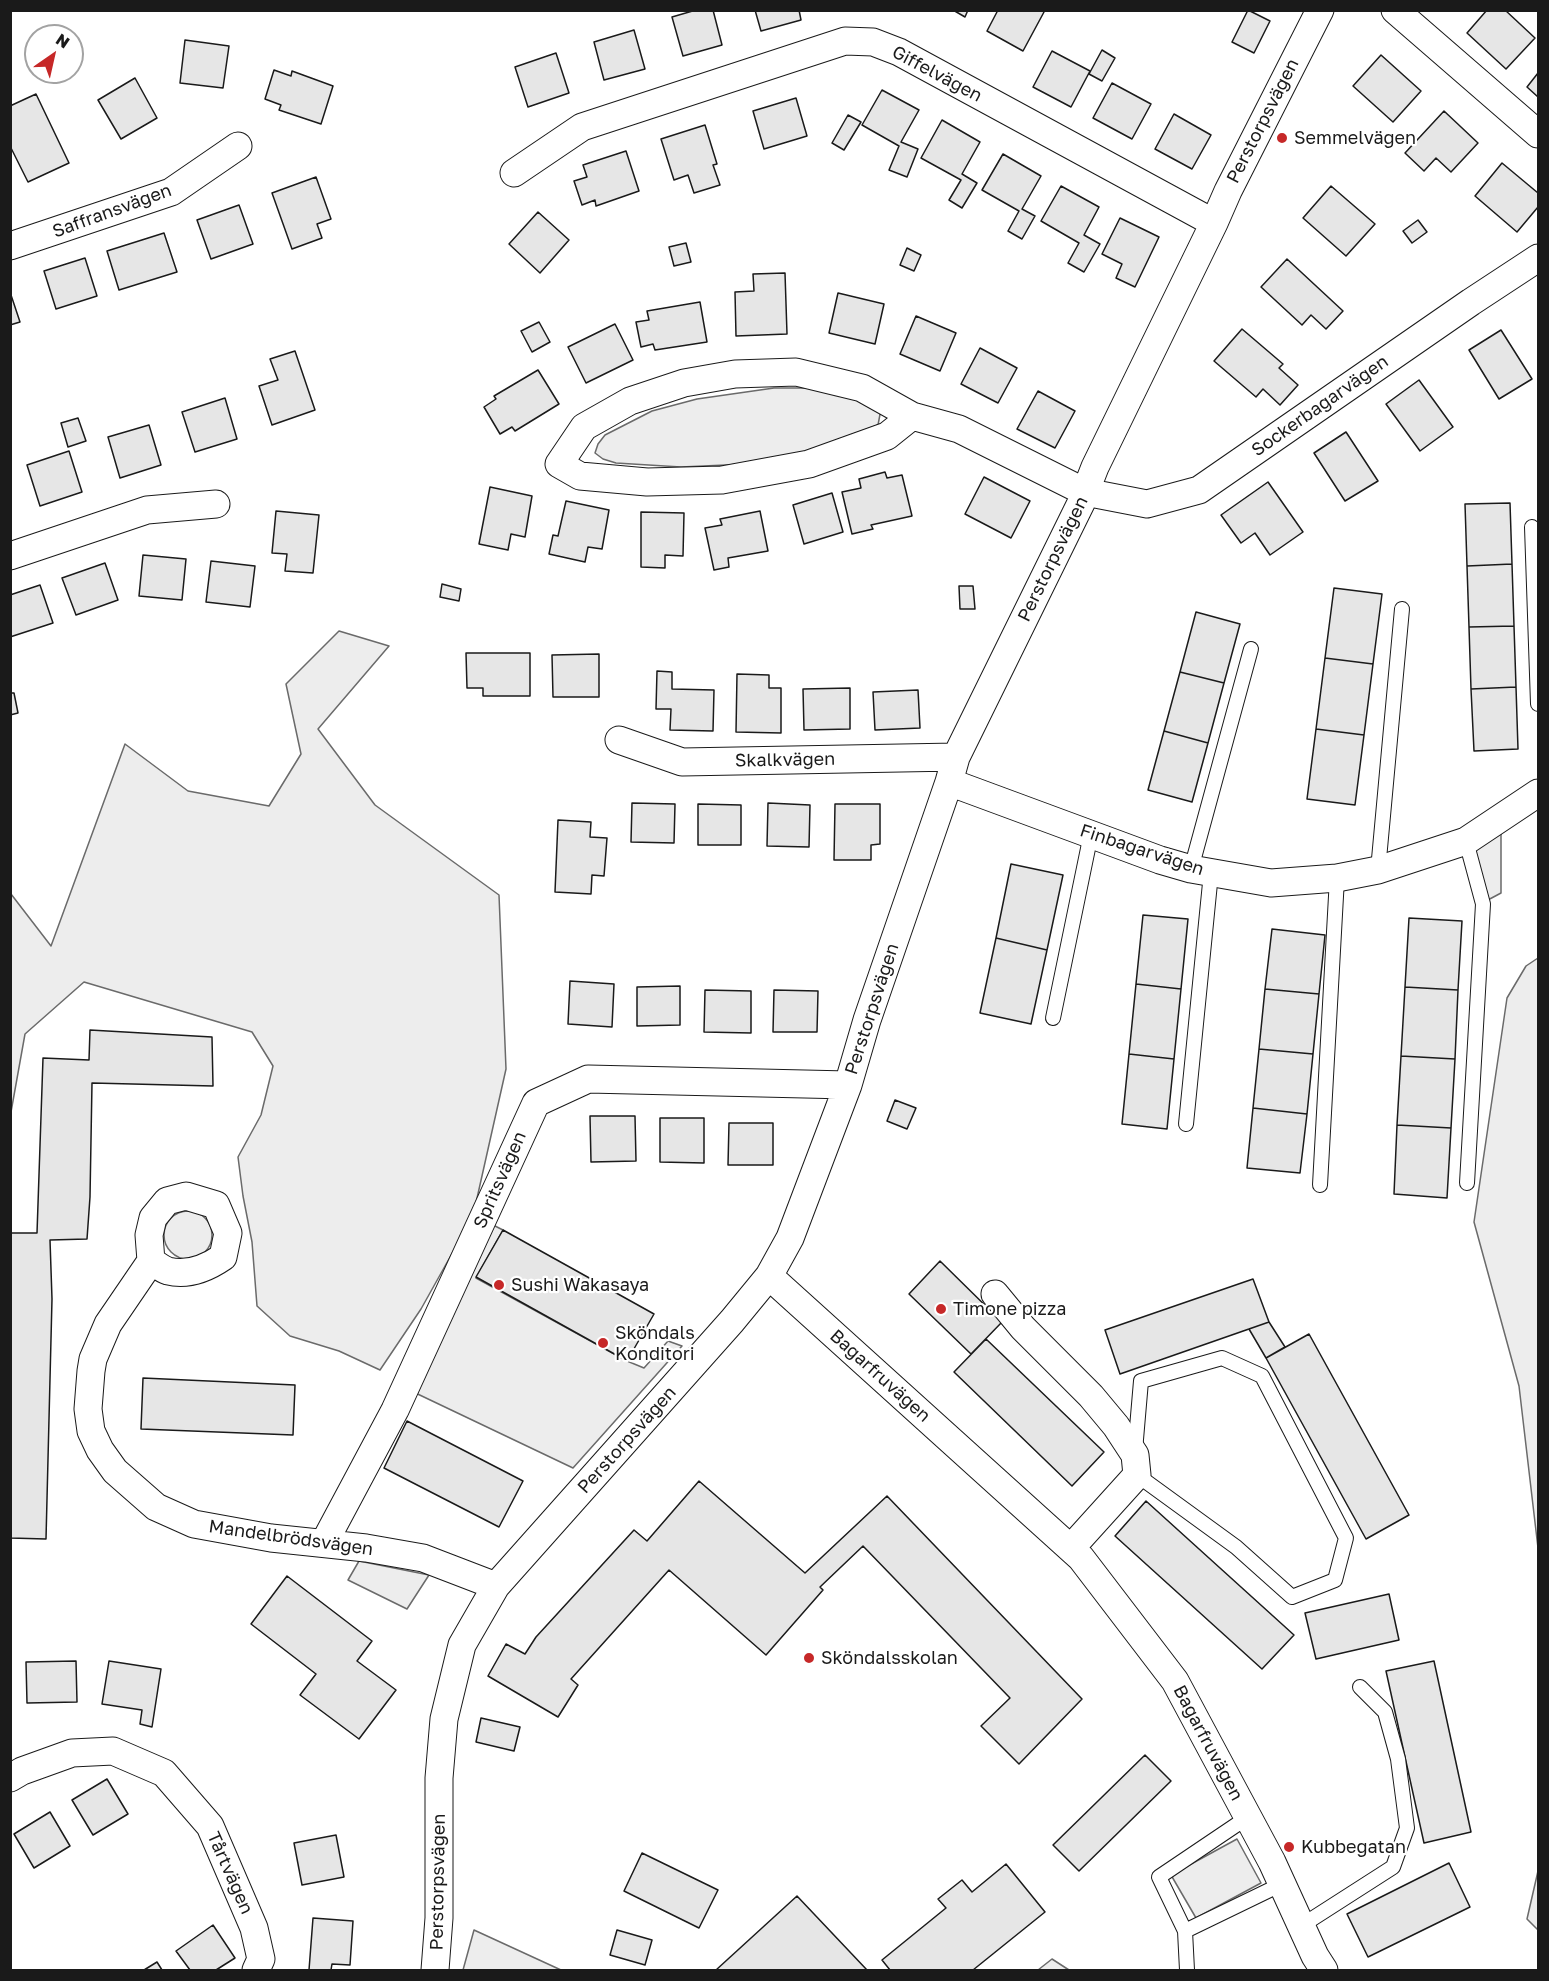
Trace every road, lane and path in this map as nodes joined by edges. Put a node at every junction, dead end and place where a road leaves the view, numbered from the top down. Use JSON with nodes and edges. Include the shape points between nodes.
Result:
{"nodes":[{"id":1,"x":1320,"y":10,"type":"edge"},
{"id":2,"x":1395,"y":10,"type":"edge"},
{"id":3,"x":1539,"y":134,"type":"edge"},
{"id":4,"x":238,"y":146,"type":"dead end"},
{"id":5,"x":514,"y":173,"type":"dead end"},
{"id":6,"x":1215,"y":223,"type":"junction"},
{"id":7,"x":10,"y":246,"type":"edge"},
{"id":8,"x":1539,"y":258,"type":"edge"},
{"id":9,"x":912,"y":416,"type":"junction"},
{"id":10,"x":1085,"y":492,"type":"junction"},
{"id":11,"x":216,"y":504,"type":"dead end"},
{"id":12,"x":1532,"y":527,"type":"dead end"},
{"id":13,"x":10,"y":556,"type":"edge"},
{"id":14,"x":1402,"y":609,"type":"dead end"},
{"id":15,"x":1251,"y":649,"type":"dead end"},
{"id":16,"x":1539,"y":704,"type":"edge"},
{"id":17,"x":619,"y":740,"type":"dead end"},
{"id":18,"x":953,"y":769,"type":"junction"},
{"id":19,"x":1539,"y":793,"type":"edge"},
{"id":20,"x":1091,"y":834,"type":"junction"},
{"id":21,"x":1466,"y":841,"type":"junction"},
{"id":22,"x":1378,"y":870,"type":"junction"},
{"id":23,"x":1201,"y":871,"type":"junction"},
{"id":24,"x":1337,"y":878,"type":"junction"},
{"id":25,"x":1053,"y":1017,"type":"dead end"},
{"id":26,"x":848,"y":1085,"type":"junction"},
{"id":27,"x":1186,"y":1124,"type":"dead end"},
{"id":28,"x":1467,"y":1183,"type":"dead end"},
{"id":29,"x":1320,"y":1185,"type":"dead end"},
{"id":30,"x":151,"y":1261,"type":"dead end"},
{"id":31,"x":769,"y":1276,"type":"junction"},
{"id":32,"x":995,"y":1294,"type":"dead end"},
{"id":33,"x":1136,"y":1465,"type":"junction"},
{"id":34,"x":324,"y":1543,"type":"junction"},
{"id":35,"x":1071,"y":1548,"type":"junction"},
{"id":36,"x":496,"y":1586,"type":"junction"},
{"id":37,"x":1360,"y":1687,"type":"dead end"},
{"id":38,"x":10,"y":1778,"type":"edge"},
{"id":39,"x":1248,"y":1817,"type":"junction"},
{"id":40,"x":1282,"y":1884,"type":"junction"},
{"id":41,"x":1301,"y":1926,"type":"junction"},
{"id":42,"x":1185,"y":1931,"type":"junction"},
{"id":43,"x":1320,"y":1963,"type":"edge"},
{"id":44,"x":256,"y":1971,"type":"edge"},
{"id":45,"x":435,"y":1971,"type":"edge"},
{"id":46,"x":1187,"y":1971,"type":"edge"},
{"id":47,"x":1340,"y":1971,"type":"edge"}],
"edges":[{"from":1,"to":6,"type":"street","name":"Perstorpsvägen"},
{"from":2,"to":3,"type":"street"},
{"from":4,"to":7,"type":"street","name":"Saffransvägen","via":[[171,192]]},
{"from":5,"to":6,"type":"street","name":"Giffelvägen","via":[[582,128],[844,41],[873,42],[899,52]]},
{"from":6,"to":10,"type":"street","name":"Perstorpsvägen"},
{"from":8,"to":10,"type":"street","name":"Sockerbagarvägen","via":[[1199,489],[1147,504]]},
{"from":9,"to":9,"type":"street","via":[[862,388],[796,372],[735,374],[684,383],[630,401],[584,427],[559,464],[580,476],[647,482],[722,480],[809,464],[887,436]]},
{"from":9,"to":10,"type":"street","via":[[959,429]]},
{"from":10,"to":18,"type":"street","name":"Perstorpsvägen"},
{"from":11,"to":13,"type":"street","via":[[147,510]]},
{"from":12,"to":16,"type":"lane"},
{"from":14,"to":22,"type":"lane"},
{"from":15,"to":23,"type":"lane"},
{"from":17,"to":18,"type":"street","name":"Skalkvägen","via":[[682,762]]},
{"from":18,"to":20,"type":"street","name":"Finbagarvägen"},
{"from":18,"to":26,"type":"street","name":"Perstorpsvägen"},
{"from":19,"to":21,"type":"street","name":"Finbagarvägen"},
{"from":20,"to":23,"type":"street","name":"Finbagarvägen"},
{"from":20,"to":25,"type":"lane"},
{"from":21,"to":22,"type":"street","name":"Finbagarvägen"},
{"from":21,"to":28,"type":"lane","via":[[1483,904]]},
{"from":22,"to":24,"type":"street","name":"Finbagarvägen"},
{"from":23,"to":24,"type":"street","name":"Finbagarvägen","via":[[1271,883]]},
{"from":23,"to":27,"type":"lane"},
{"from":24,"to":29,"type":"lane"},
{"from":26,"to":31,"type":"street","name":"Perstorpsvägen","via":[[790,1238]]},
{"from":26,"to":34,"type":"street","name":"Spritsvägen","via":[[588,1078],[536,1103],[395,1410]]},
{"from":30,"to":34,"type":"street","name":"Mandelbrödsvägen","via":[[108,1324],[93,1359],[88,1409],[91,1431],[100,1450],[115,1471],[156,1507],[194,1524]]},
{"from":31,"to":35,"type":"street","name":"Bagarfruvägen"},
{"from":31,"to":36,"type":"street","name":"Perstorpsvägen"},
{"from":32,"to":33,"type":"street","via":[[1116,1426]]},
{"from":33,"to":33,"type":"lane","via":[[1292,1597],[1335,1580],[1347,1538],[1262,1376],[1222,1358],[1142,1381]]},
{"from":33,"to":35,"type":"street"},
{"from":34,"to":36,"type":"street","name":"Mandelbrödsvägen","via":[[423,1558]]},
{"from":35,"to":39,"type":"street","name":"Bagarfruvägen","via":[[1175,1681]]},
{"from":36,"to":45,"type":"street","name":"Perstorpsvägen","via":[[462,1646],[444,1719]]},
{"from":37,"to":41,"type":"lane","via":[[1385,1712],[1398,1759],[1407,1828],[1393,1867]]},
{"from":38,"to":44,"type":"street","name":"Tårtvägen","via":[[72,1753],[113,1751],[164,1773],[210,1826],[255,1928],[261,1959]]},
{"from":39,"to":40,"type":"street","name":"Bagarfruvägen"},
{"from":39,"to":42,"type":"lane","via":[[1159,1877]]},
{"from":40,"to":41,"type":"street","name":"Bagarfruvägen"},
{"from":40,"to":42,"type":"lane"},
{"from":41,"to":43,"type":"street","name":"Bagarfruvägen"},
{"from":42,"to":46,"type":"lane"},
{"from":43,"to":47,"type":"street","name":"Bagarfruvägen"}]}
